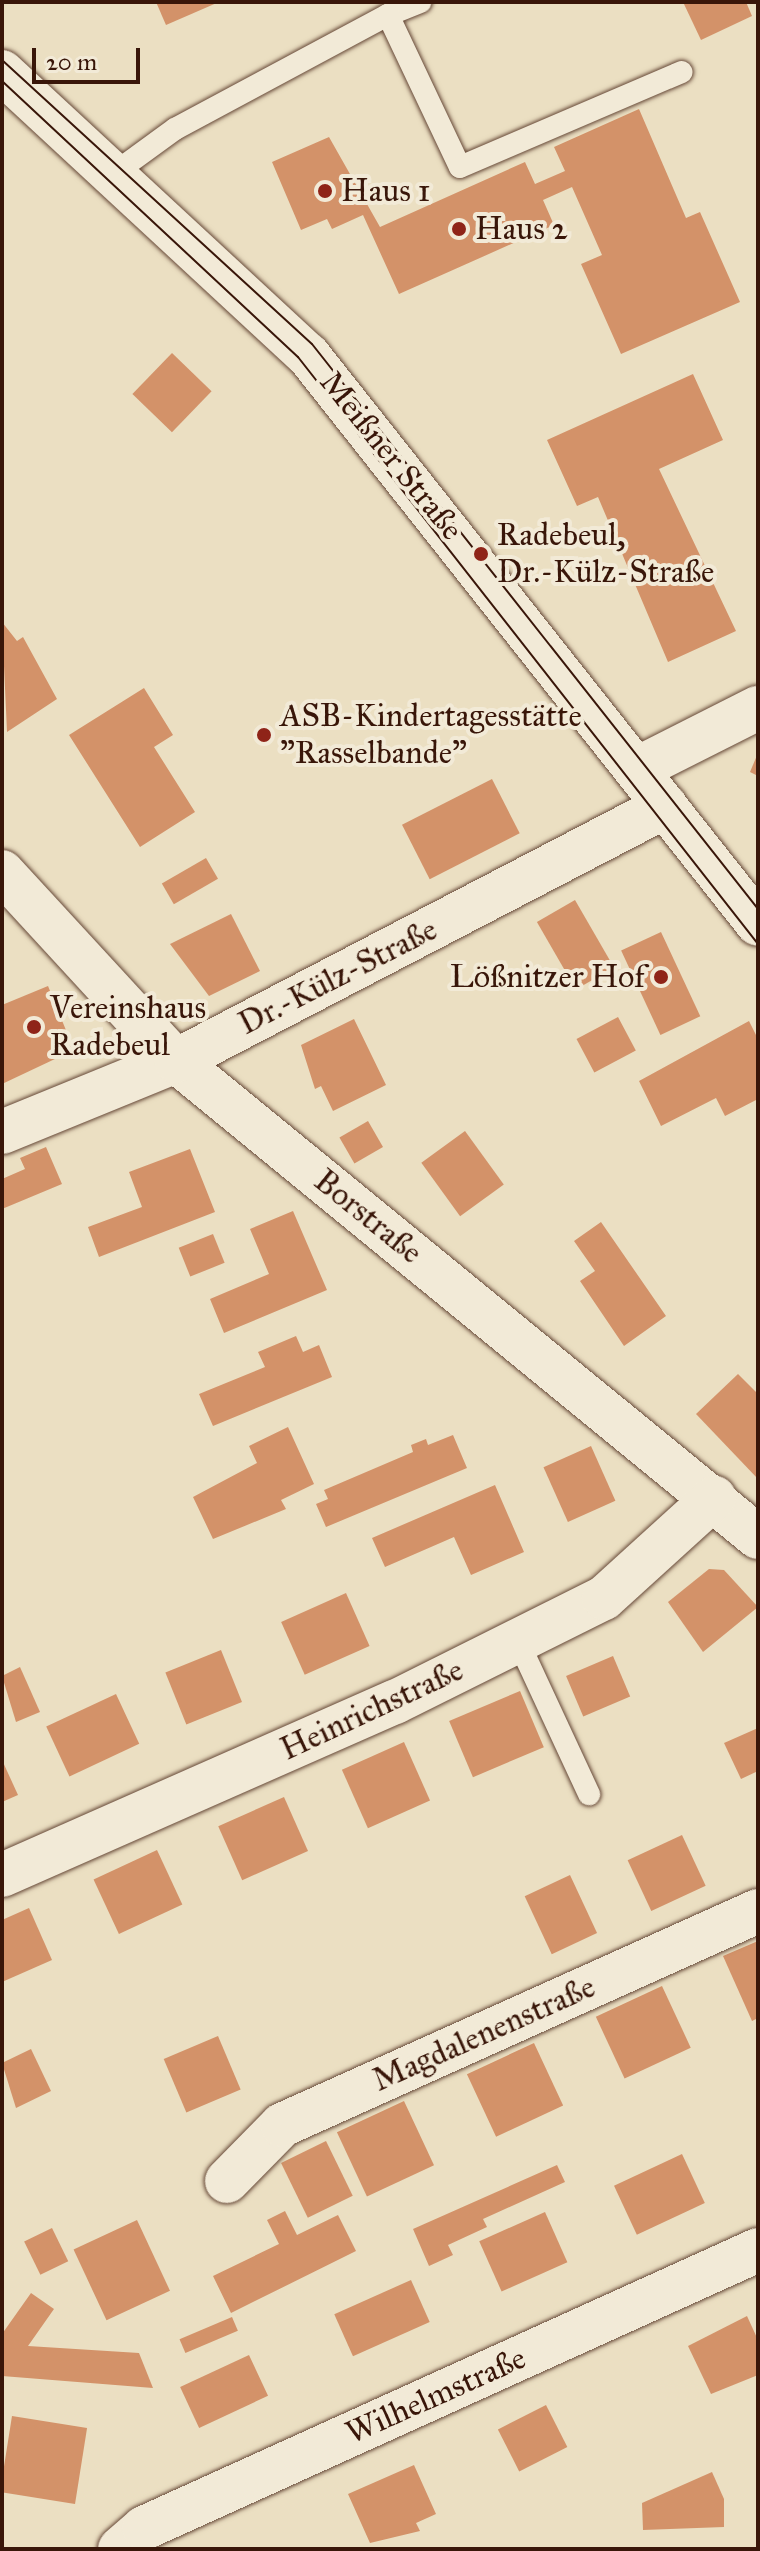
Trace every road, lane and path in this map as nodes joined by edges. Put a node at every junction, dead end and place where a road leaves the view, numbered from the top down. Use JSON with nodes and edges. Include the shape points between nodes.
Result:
{"nodes":[{"id":1,"x":420,"y":2,"type":"edge"},
{"id":2,"x":388,"y":15,"type":"junction"},
{"id":3,"x":2,"y":72,"type":"edge"},
{"id":4,"x":682,"y":72,"type":"dead end"},
{"id":5,"x":116,"y":172,"type":"junction"},
{"id":6,"x":758,"y":708,"type":"edge"},
{"id":7,"x":637,"y":769,"type":"junction"},
{"id":8,"x":666,"y":806,"type":"junction"},
{"id":9,"x":2,"y":872,"type":"edge"},
{"id":10,"x":758,"y":924,"type":"edge"},
{"id":11,"x":176,"y":1061,"type":"junction"},
{"id":12,"x":2,"y":1132,"type":"edge"},
{"id":13,"x":714,"y":1498,"type":"junction"},
{"id":14,"x":758,"y":1537,"type":"edge"},
{"id":15,"x":518,"y":1641,"type":"junction"},
{"id":16,"x":589,"y":1794,"type":"dead end"},
{"id":17,"x":2,"y":1875,"type":"edge"},
{"id":18,"x":758,"y":1911,"type":"edge"},
{"id":19,"x":227,"y":2181,"type":"dead end"},
{"id":20,"x":758,"y":2250,"type":"edge"},
{"id":21,"x":120,"y":2549,"type":"edge"}],
"edges":[{"from":1,"to":2,"type":"lane"},
{"from":2,"to":4,"type":"lane","via":[[460,167]]},
{"from":2,"to":5,"type":"lane","via":[[175,129]]},
{"from":3,"to":5,"type":"street","name":"Meißner Straße"},
{"from":5,"to":7,"type":"street","name":"Meißner Straße","via":[[327,375]]},
{"from":6,"to":7,"type":"street"},
{"from":7,"to":8,"type":"street","name":"Meißner Straße"},
{"from":8,"to":10,"type":"street","name":"Meißner Straße"},
{"from":8,"to":11,"type":"street","name":"Dr.-Külz-Straße"},
{"from":9,"to":11,"type":"street","name":"Borstraße"},
{"from":11,"to":12,"type":"street","name":"Dr.-Külz-Straße"},
{"from":11,"to":13,"type":"street","name":"Borstraße"},
{"from":13,"to":14,"type":"street","name":"Borstraße"},
{"from":13,"to":15,"type":"street","name":"Heinrichstraße","via":[[604,1598]]},
{"from":15,"to":16,"type":"lane"},
{"from":15,"to":17,"type":"street","name":"Heinrichstraße"},
{"from":18,"to":19,"type":"street","name":"Magdalenenstraße","via":[[282,2125]]},
{"from":20,"to":21,"type":"street","name":"Wilhelmstraße","via":[[144,2528]]}]}
